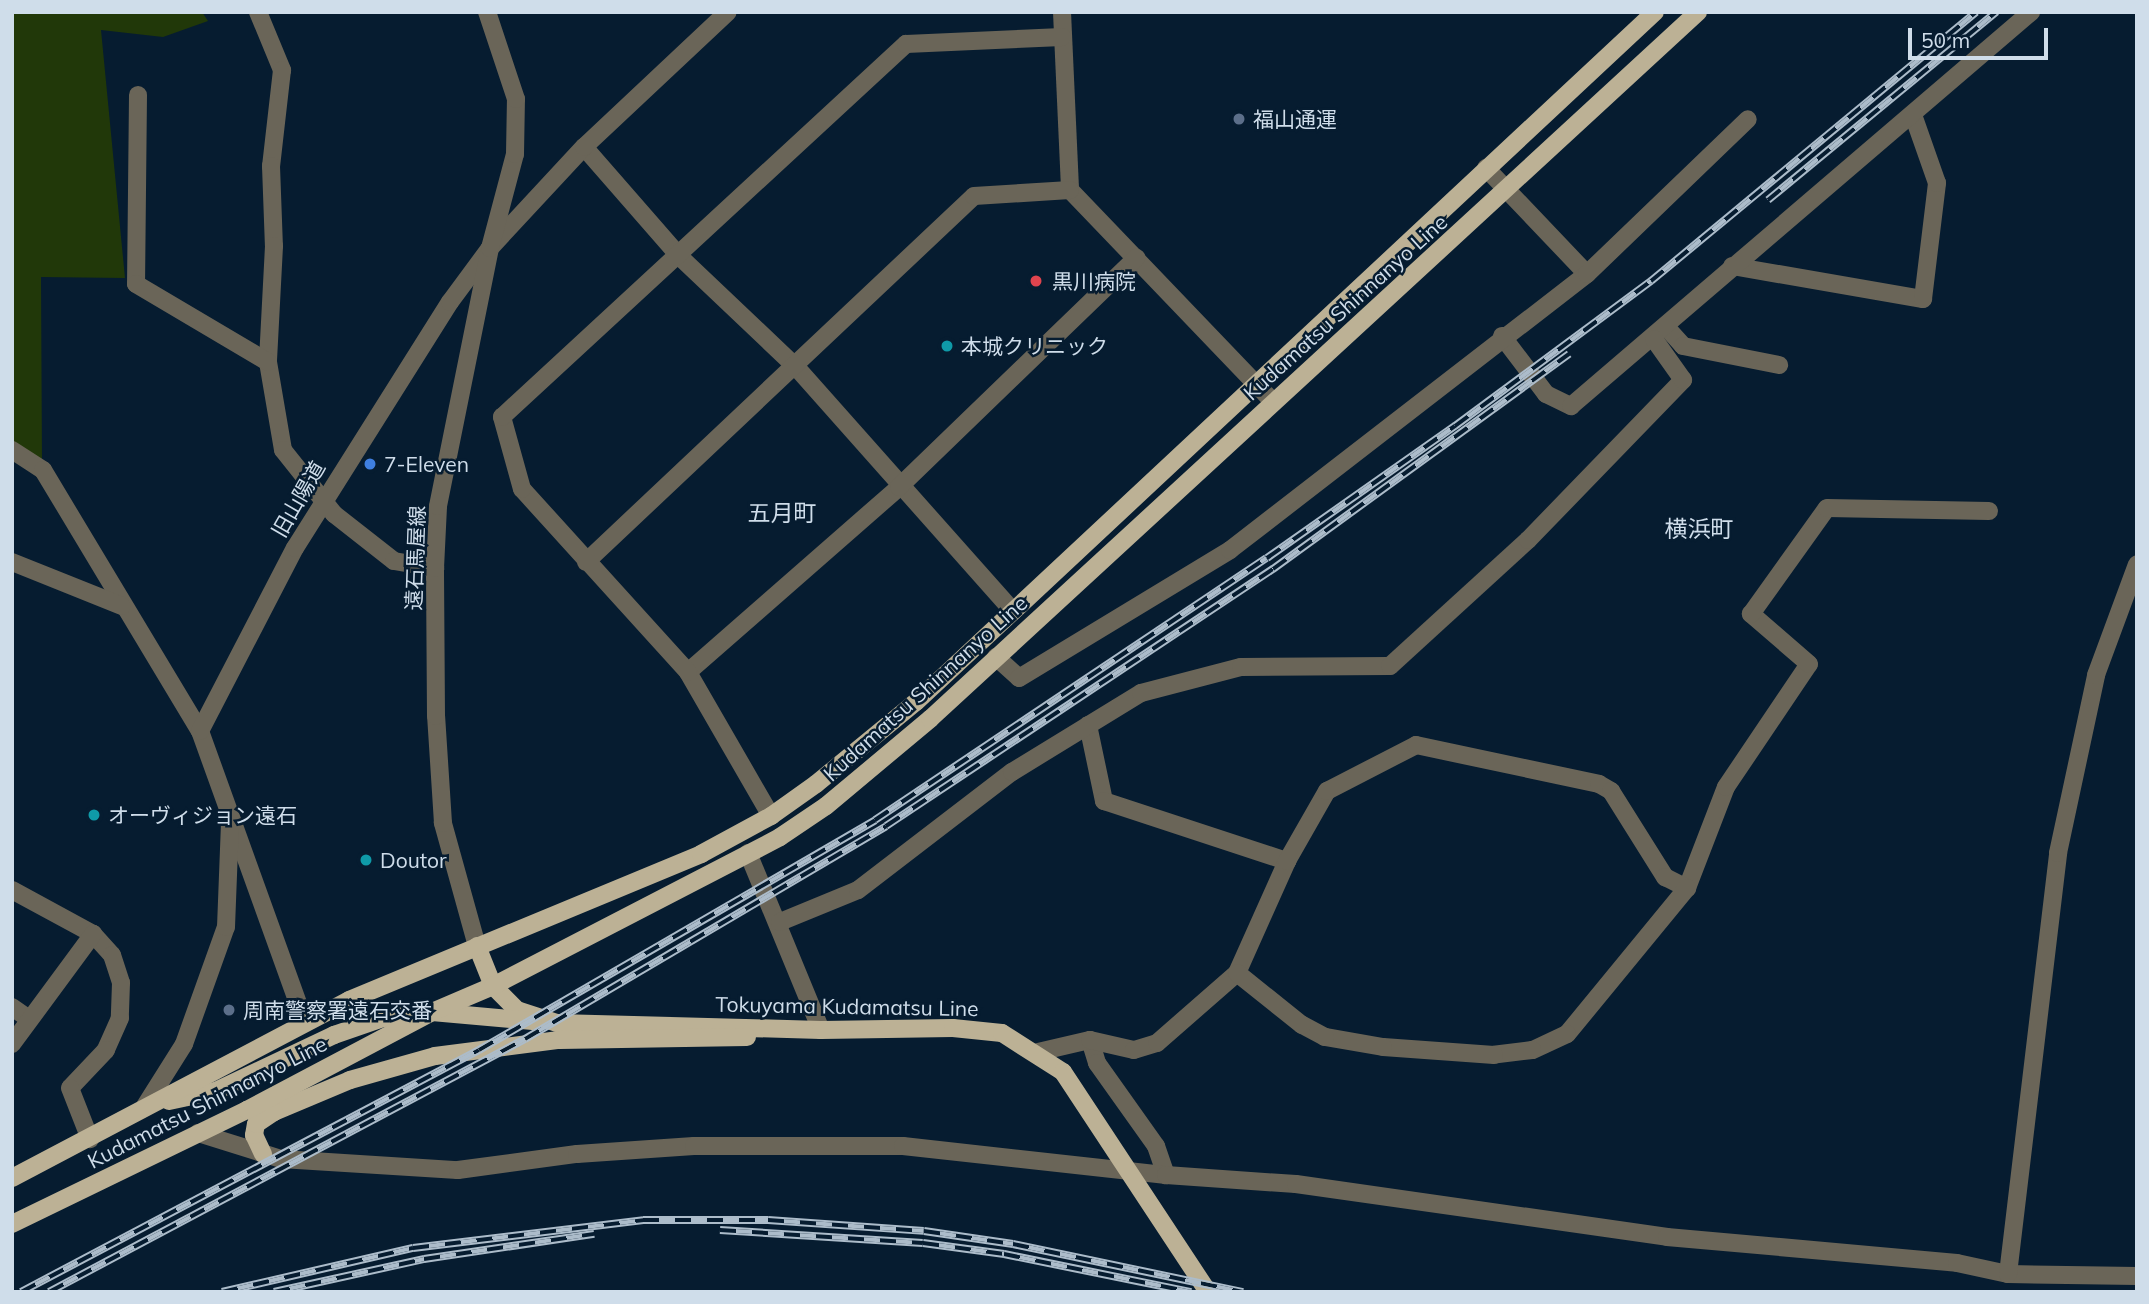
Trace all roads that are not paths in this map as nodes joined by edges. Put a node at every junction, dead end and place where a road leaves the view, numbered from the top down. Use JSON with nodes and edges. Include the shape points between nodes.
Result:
{"nodes":[{"id":1,"x":258,"y":12,"type":"edge"},
{"id":2,"x":487,"y":12,"type":"edge"},
{"id":3,"x":728,"y":12,"type":"edge"},
{"id":4,"x":1062,"y":12,"type":"edge"},
{"id":5,"x":1655,"y":12,"type":"edge"},
{"id":6,"x":1698,"y":12,"type":"edge"},
{"id":7,"x":2031,"y":12,"type":"edge"},
{"id":8,"x":1062,"y":37,"type":"junction"},
{"id":9,"x":138,"y":95,"type":"dead end"},
{"id":10,"x":1913,"y":115,"type":"junction"},
{"id":11,"x":1748,"y":119,"type":"dead end"},
{"id":12,"x":584,"y":147,"type":"junction"},
{"id":13,"x":1486,"y":168,"type":"junction"},
{"id":14,"x":1070,"y":190,"type":"junction"},
{"id":15,"x":1506,"y":191,"type":"junction"},
{"id":16,"x":490,"y":248,"type":"junction"},
{"id":17,"x":679,"y":256,"type":"junction"},
{"id":18,"x":1136,"y":258,"type":"junction"},
{"id":19,"x":1732,"y":266,"type":"junction"},
{"id":20,"x":1587,"y":274,"type":"junction"},
{"id":21,"x":1660,"y":334,"type":"junction"},
{"id":22,"x":1506,"y":342,"type":"junction"},
{"id":23,"x":268,"y":362,"type":"junction"},
{"id":24,"x":1779,"y":365,"type":"dead end"},
{"id":25,"x":797,"y":368,"type":"junction"},
{"id":26,"x":1255,"y":384,"type":"junction"},
{"id":27,"x":1273,"y":402,"type":"junction"},
{"id":28,"x":12,"y":450,"type":"edge"},
{"id":29,"x":899,"y":487,"type":"junction"},
{"id":30,"x":323,"y":502,"type":"junction"},
{"id":31,"x":1989,"y":511,"type":"dead end"},
{"id":32,"x":12,"y":562,"type":"edge"},
{"id":33,"x":586,"y":562,"type":"junction"},
{"id":34,"x":2137,"y":564,"type":"edge"},
{"id":35,"x":435,"y":568,"type":"junction"},
{"id":36,"x":122,"y":606,"type":"junction"},
{"id":37,"x":1012,"y":610,"type":"junction"},
{"id":38,"x":996,"y":657,"type":"junction"},
{"id":39,"x":688,"y":672,"type":"junction"},
{"id":40,"x":1088,"y":725,"type":"junction"},
{"id":41,"x":200,"y":731,"type":"junction"},
{"id":42,"x":771,"y":816,"type":"junction"},
{"id":43,"x":230,"y":817,"type":"junction"},
{"id":44,"x":748,"y":853,"type":"junction"},
{"id":45,"x":1287,"y":861,"type":"junction"},
{"id":46,"x":1687,"y":888,"type":"junction"},
{"id":47,"x":12,"y":890,"type":"edge"},
{"id":48,"x":780,"y":922,"type":"junction"},
{"id":49,"x":93,"y":934,"type":"junction"},
{"id":50,"x":477,"y":946,"type":"junction"},
{"id":51,"x":1237,"y":973,"type":"junction"},
{"id":52,"x":493,"y":986,"type":"junction"},
{"id":53,"x":12,"y":1007,"type":"edge"},
{"id":54,"x":432,"y":1012,"type":"junction"},
{"id":55,"x":30,"y":1019,"type":"junction"},
{"id":56,"x":305,"y":1023,"type":"junction"},
{"id":57,"x":557,"y":1023,"type":"junction"},
{"id":58,"x":781,"y":1029,"type":"junction"},
{"id":59,"x":821,"y":1030,"type":"junction"},
{"id":60,"x":1090,"y":1040,"type":"junction"},
{"id":61,"x":12,"y":1044,"type":"edge"},
{"id":62,"x":1038,"y":1052,"type":"junction"},
{"id":63,"x":145,"y":1107,"type":"junction"},
{"id":64,"x":247,"y":1110,"type":"junction"},
{"id":65,"x":274,"y":1112,"type":"junction"},
{"id":66,"x":198,"y":1133,"type":"junction"},
{"id":67,"x":90,"y":1139,"type":"junction"},
{"id":68,"x":263,"y":1154,"type":"junction"},
{"id":69,"x":1166,"y":1175,"type":"junction"},
{"id":70,"x":12,"y":1178,"type":"edge"},
{"id":71,"x":12,"y":1224,"type":"edge"},
{"id":72,"x":2008,"y":1274,"type":"junction"},
{"id":73,"x":2137,"y":1276,"type":"edge"},
{"id":74,"x":1209,"y":1292,"type":"edge"}],
"edges":[{"from":1,"to":23,"type":"street","via":[[282,69],[271,166],[274,246]]},
{"from":2,"to":16,"type":"street","name":"遠石馬屋線","via":[[516,99],[515,154]]},
{"from":3,"to":12,"type":"street","name":"旧山陽道"},
{"from":4,"to":8,"type":"street"},
{"from":5,"to":13,"type":"main road","name":"Kudamatsu Shinnanyo Line"},
{"from":6,"to":15,"type":"main road","name":"Kudamatsu Shinnanyo Line"},
{"from":7,"to":10,"type":"street"},
{"from":8,"to":14,"type":"street"},
{"from":8,"to":17,"type":"street","via":[[906,44]]},
{"from":9,"to":23,"type":"street","via":[[136,284]]},
{"from":10,"to":19,"type":"street"},
{"from":10,"to":19,"type":"street","via":[[1937,183],[1923,299]]},
{"from":11,"to":20,"type":"street"},
{"from":12,"to":16,"type":"street","name":"旧山陽道"},
{"from":12,"to":17,"type":"street"},
{"from":13,"to":15,"type":"street"},
{"from":13,"to":26,"type":"main road","name":"Kudamatsu Shinnanyo Line"},
{"from":14,"to":18,"type":"street"},
{"from":14,"to":25,"type":"street","via":[[974,196]]},
{"from":15,"to":20,"type":"street"},
{"from":15,"to":27,"type":"main road","name":"Kudamatsu Shinnanyo Line"},
{"from":16,"to":30,"type":"street","name":"旧山陽道","via":[[419,348]]},
{"from":16,"to":35,"type":"street","name":"遠石馬屋線","via":[[438,506]]},
{"from":17,"to":25,"type":"street"},
{"from":17,"to":33,"type":"street","via":[[502,417],[522,489]]},
{"from":18,"to":26,"type":"street"},
{"from":18,"to":29,"type":"street"},
{"from":19,"to":21,"type":"street"},
{"from":20,"to":22,"type":"street"},
{"from":21,"to":22,"type":"street","via":[[1571,406],[1546,394]]},
{"from":21,"to":24,"type":"street","via":[[1684,346]]},
{"from":21,"to":40,"type":"street","via":[[1683,380],[1528,540],[1391,666],[1241,667],[1141,693]]},
{"from":22,"to":38,"type":"street","via":[[1230,550],[1018,678]]},
{"from":23,"to":30,"type":"street","via":[[284,450]]},
{"from":25,"to":29,"type":"street"},
{"from":25,"to":33,"type":"street"},
{"from":26,"to":27,"type":"street"},
{"from":26,"to":37,"type":"main road","name":"Kudamatsu Shinnanyo Line"},
{"from":27,"to":38,"type":"main road","name":"Kudamatsu Shinnanyo Line"},
{"from":28,"to":36,"type":"street","via":[[43,470]]},
{"from":29,"to":37,"type":"street"},
{"from":29,"to":39,"type":"street"},
{"from":30,"to":35,"type":"street","via":[[394,561]]},
{"from":30,"to":41,"type":"street","name":"旧山陽道"},
{"from":31,"to":46,"type":"street","via":[[1827,508],[1751,614],[1809,664],[1726,787]]},
{"from":32,"to":36,"type":"street"},
{"from":33,"to":39,"type":"street"},
{"from":34,"to":72,"type":"street","via":[[2096,675],[2057,853]]},
{"from":35,"to":50,"type":"street","name":"遠石馬屋線","via":[[436,716],[443,823]]},
{"from":36,"to":41,"type":"street"},
{"from":37,"to":42,"type":"main road","name":"Kudamatsu Shinnanyo Line","via":[[864,747]]},
{"from":38,"to":44,"type":"main road","name":"Kudamatsu Shinnanyo Line","via":[[876,767],[780,837]]},
{"from":39,"to":42,"type":"street"},
{"from":40,"to":45,"type":"street","via":[[1104,801]]},
{"from":40,"to":48,"type":"street","via":[[1012,772],[858,890]]},
{"from":41,"to":43,"type":"street"},
{"from":42,"to":50,"type":"main road","name":"Kudamatsu Shinnanyo Line","via":[[701,854]]},
{"from":43,"to":56,"type":"street"},
{"from":43,"to":63,"type":"street","via":[[226,927],[184,1044]]},
{"from":44,"to":48,"type":"street"},
{"from":44,"to":52,"type":"main road","name":"Kudamatsu Shinnanyo Line"},
{"from":45,"to":46,"type":"street","via":[[1327,791],[1416,745],[1599,784],[1611,791],[1665,877]]},
{"from":45,"to":51,"type":"street"},
{"from":46,"to":51,"type":"street","via":[[1567,1034],[1532,1050],[1494,1055],[1383,1047],[1325,1037],[1302,1025]]},
{"from":47,"to":49,"type":"street"},
{"from":48,"to":59,"type":"street"},
{"from":49,"to":55,"type":"street"},
{"from":49,"to":67,"type":"street","via":[[112,955],[121,983],[120,1018],[106,1051],[69,1088]]},
{"from":50,"to":52,"type":"main road","name":"Tokuyama Kudamatsu Line"},
{"from":50,"to":56,"type":"main road","name":"Kudamatsu Shinnanyo Line"},
{"from":51,"to":60,"type":"street","via":[[1157,1043],[1134,1050]]},
{"from":52,"to":54,"type":"main road","name":"Kudamatsu Shinnanyo Line"},
{"from":52,"to":57,"type":"main road","name":"Tokuyama Kudamatsu Line","via":[[517,1010]]},
{"from":53,"to":55,"type":"street"},
{"from":54,"to":57,"type":"main road"},
{"from":54,"to":63,"type":"main road","via":[[383,1018],[334,1035],[216,1091]]},
{"from":54,"to":64,"type":"main road","name":"Kudamatsu Shinnanyo Line"},
{"from":55,"to":61,"type":"street"},
{"from":56,"to":63,"type":"main road","name":"Kudamatsu Shinnanyo Line"},
{"from":57,"to":58,"type":"main road","name":"Tokuyama Kudamatsu Line"},
{"from":58,"to":59,"type":"main road","name":"Tokuyama Kudamatsu Line"},
{"from":58,"to":65,"type":"main road","via":[[735,1040],[559,1040],[435,1056],[351,1080]]},
{"from":59,"to":62,"type":"main road","name":"Tokuyama Kudamatsu Line","via":[[990,1032]]},
{"from":60,"to":62,"type":"street"},
{"from":60,"to":69,"type":"street","via":[[1097,1063],[1156,1146]]},
{"from":62,"to":74,"type":"main road","name":"Tokuyama Kudamatsu Line","via":[[1063,1072],[1098,1120]]},
{"from":63,"to":67,"type":"main road","name":"Kudamatsu Shinnanyo Line"},
{"from":64,"to":65,"type":"main road"},
{"from":64,"to":66,"type":"main road","name":"Kudamatsu Shinnanyo Line"},
{"from":65,"to":68,"type":"main road","via":[[256,1124],[254,1135]]},
{"from":66,"to":68,"type":"street"},
{"from":66,"to":71,"type":"main road","name":"Kudamatsu Shinnanyo Line"},
{"from":67,"to":70,"type":"main road","name":"Kudamatsu Shinnanyo Line"},
{"from":68,"to":69,"type":"street","via":[[281,1159],[458,1170],[577,1154],[796,1143],[903,1146]]},
{"from":69,"to":72,"type":"street","via":[[1296,1184],[1667,1237],[1957,1263]]},
{"from":72,"to":73,"type":"street"}]}
